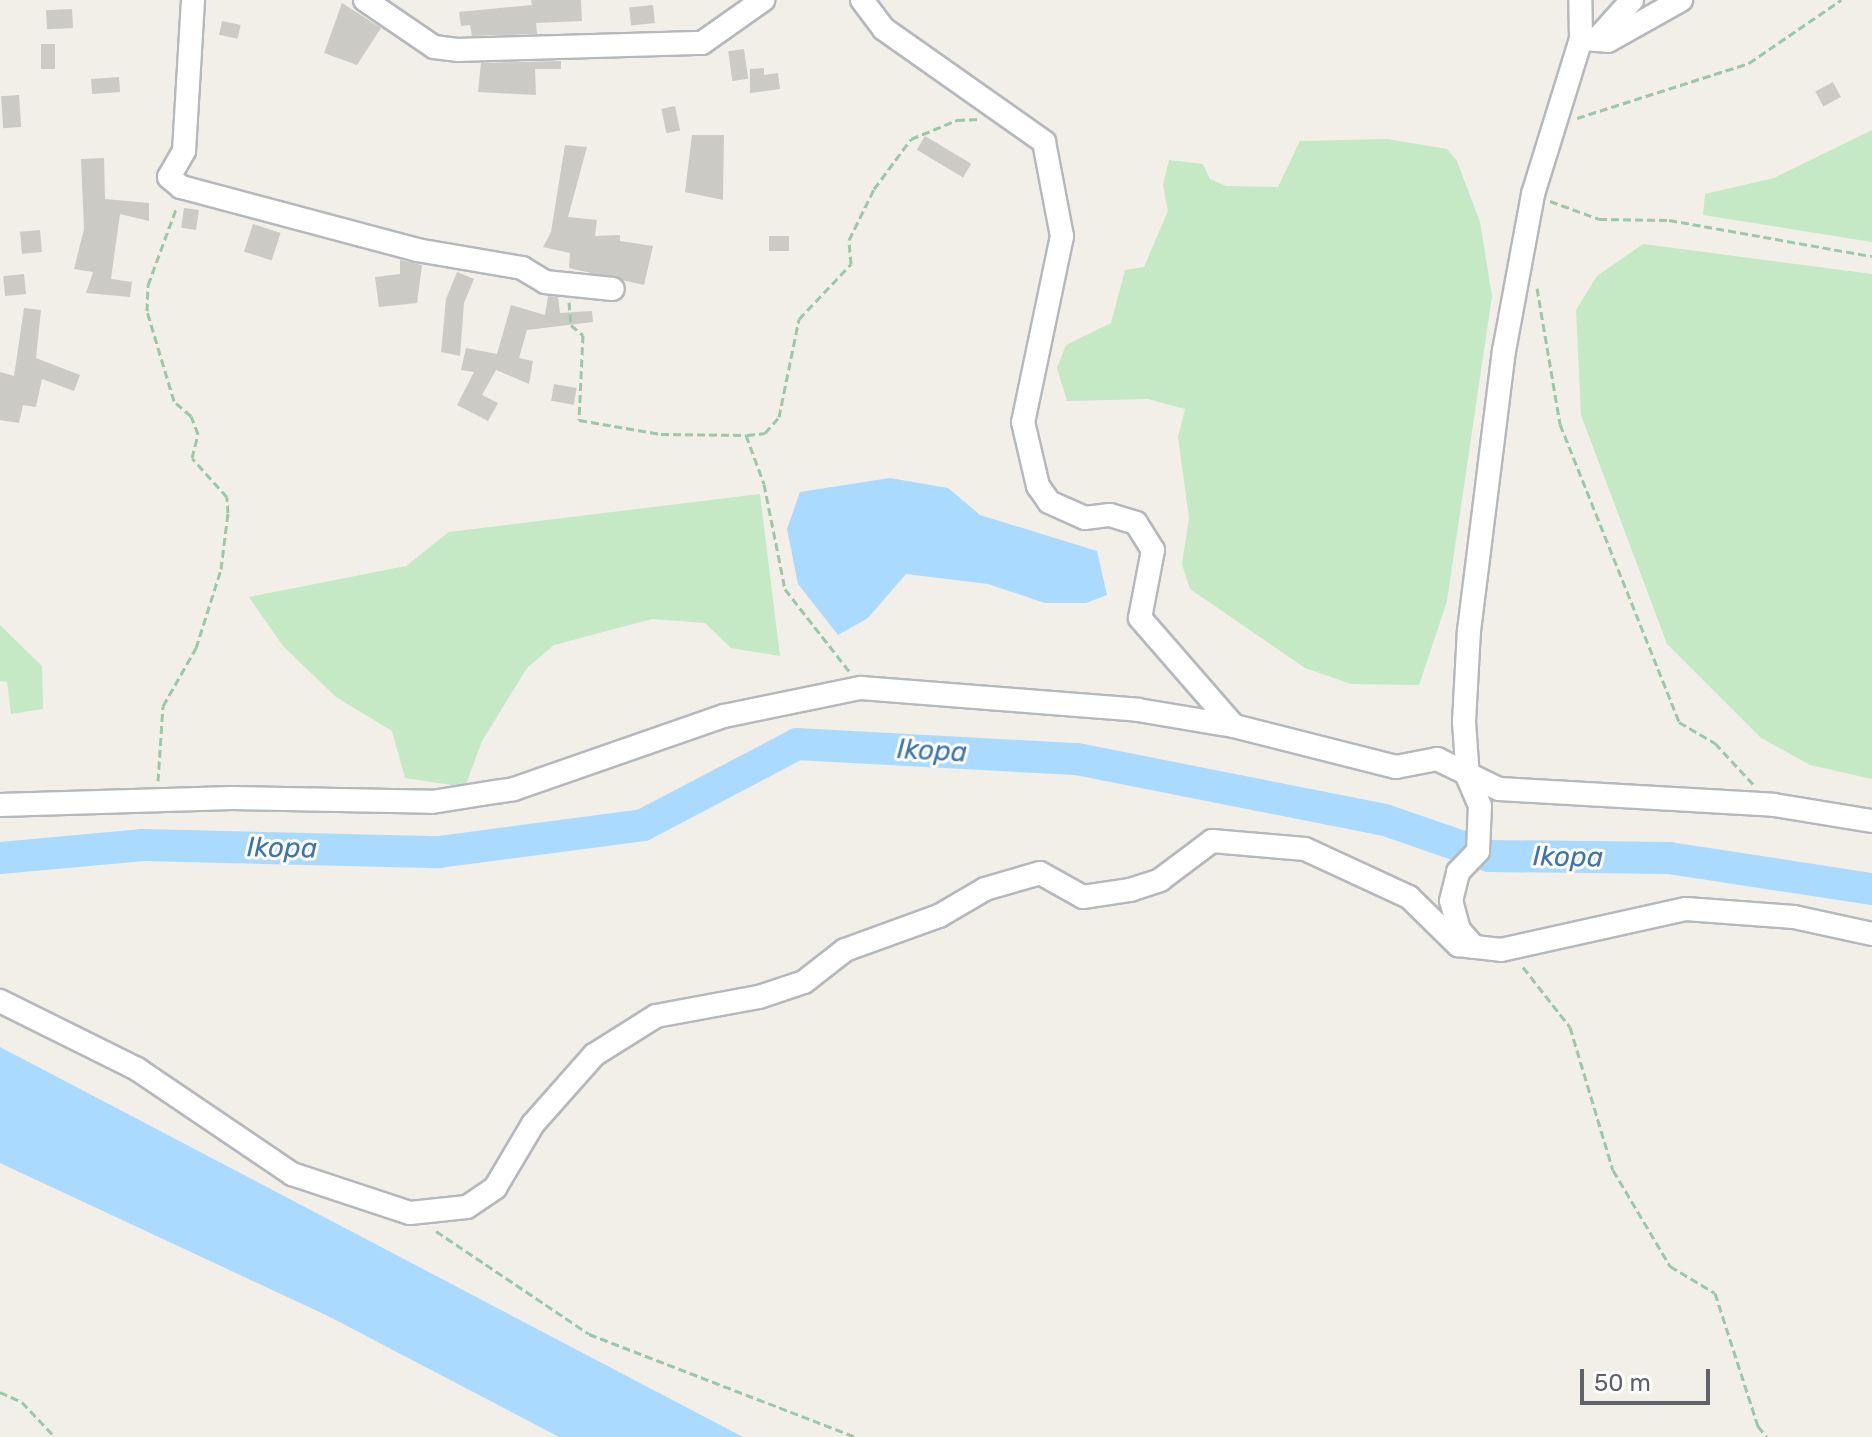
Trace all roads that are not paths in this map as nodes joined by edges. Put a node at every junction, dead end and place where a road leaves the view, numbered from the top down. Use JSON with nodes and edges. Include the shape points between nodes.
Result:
{"nodes":[{"id":1,"x":193,"y":0,"type":"edge"},
{"id":2,"x":365,"y":0,"type":"edge"},
{"id":3,"x":763,"y":0,"type":"edge"},
{"id":4,"x":862,"y":0,"type":"edge"},
{"id":5,"x":1580,"y":0,"type":"edge"},
{"id":6,"x":1632,"y":0,"type":"edge"},
{"id":7,"x":1681,"y":0,"type":"edge"},
{"id":8,"x":1588,"y":40,"type":"junction"},
{"id":9,"x":613,"y":289,"type":"dead end"},
{"id":10,"x":1234,"y":726,"type":"junction"},
{"id":11,"x":1468,"y":778,"type":"junction"},
{"id":12,"x":0,"y":805,"type":"edge"},
{"id":13,"x":1872,"y":821,"type":"edge"},
{"id":14,"x":1451,"y":901,"type":"junction"},
{"id":15,"x":1423,"y":912,"type":"junction"},
{"id":16,"x":1872,"y":934,"type":"edge"},
{"id":17,"x":1474,"y":947,"type":"junction"},
{"id":18,"x":0,"y":1001,"type":"edge"}],
"edges":[{"from":1,"to":9,"type":"street","via":[[184,151],[169,177],[181,187],[570,284]]},
{"from":2,"to":3,"type":"street","via":[[434,47],[459,50],[702,43]]},
{"from":4,"to":10,"type":"street","via":[[884,29],[1044,142],[1062,236],[1023,422],[1038,486],[1049,502],[1085,518],[1110,515],[1136,523],[1153,550],[1140,618]]},
{"from":5,"to":8,"type":"street"},
{"from":6,"to":8,"type":"street"},
{"from":7,"to":8,"type":"street","via":[[1642,25]]},
{"from":8,"to":11,"type":"street","via":[[1533,194],[1504,351],[1469,631]]},
{"from":10,"to":11,"type":"street","via":[[1396,767],[1437,759]]},
{"from":10,"to":12,"type":"street","via":[[1138,710],[861,688],[724,716],[514,789],[432,802]]},
{"from":11,"to":13,"type":"street","via":[[1499,789],[1774,805]]},
{"from":11,"to":14,"type":"street","via":[[1480,806],[1478,851],[1458,872]]},
{"from":14,"to":15,"type":"street","via":[[1447,911]]},
{"from":14,"to":17,"type":"street","via":[[1459,930]]},
{"from":15,"to":17,"type":"street","via":[[1458,945]]},
{"from":15,"to":18,"type":"street","via":[[1409,897],[1305,849],[1212,841],[1160,880],[1083,897],[1040,873],[985,889],[939,916],[845,950],[804,982],[759,997],[656,1016],[594,1055],[533,1124],[495,1188],[467,1207],[410,1213],[292,1174],[137,1069]]},
{"from":16,"to":17,"type":"street","via":[[1794,917],[1686,909],[1501,950]]}]}
